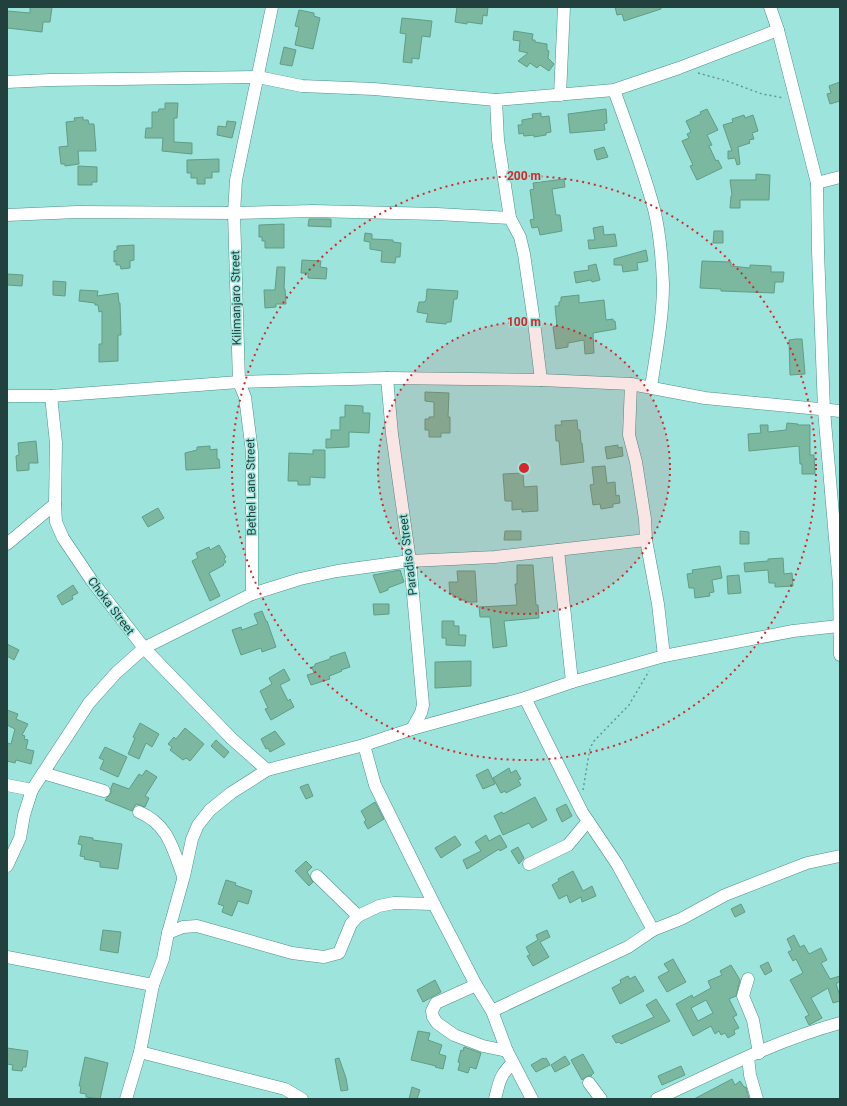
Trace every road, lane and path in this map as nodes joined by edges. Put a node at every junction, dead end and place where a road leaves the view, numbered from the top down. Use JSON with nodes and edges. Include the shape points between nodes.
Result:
{"nodes":[{"id":1,"x":272,"y":7,"type":"edge"},
{"id":2,"x":564,"y":7,"type":"edge"},
{"id":3,"x":770,"y":7,"type":"edge"},
{"id":4,"x":778,"y":30,"type":"junction"},
{"id":5,"x":679,"y":68,"type":"junction"},
{"id":6,"x":258,"y":78,"type":"junction"},
{"id":7,"x":7,"y":82,"type":"edge"},
{"id":8,"x":614,"y":90,"type":"junction"},
{"id":9,"x":560,"y":95,"type":"junction"},
{"id":10,"x":796,"y":99,"type":"junction"},
{"id":11,"x":496,"y":100,"type":"junction"},
{"id":12,"x":840,"y":177,"type":"edge"},
{"id":13,"x":817,"y":183,"type":"junction"},
{"id":14,"x":234,"y":213,"type":"junction"},
{"id":15,"x":7,"y":215,"type":"edge"},
{"id":16,"x":510,"y":218,"type":"junction"},
{"id":17,"x":387,"y":378,"type":"junction"},
{"id":18,"x":541,"y":380,"type":"junction"},
{"id":19,"x":239,"y":382,"type":"junction"},
{"id":20,"x":631,"y":384,"type":"junction"},
{"id":21,"x":651,"y":387,"type":"junction"},
{"id":22,"x":7,"y":396,"type":"edge"},
{"id":23,"x":51,"y":396,"type":"junction"},
{"id":24,"x":824,"y":410,"type":"junction"},
{"id":25,"x":840,"y":411,"type":"edge"},
{"id":26,"x":55,"y":504,"type":"junction"},
{"id":27,"x":646,"y":540,"type":"junction"},
{"id":28,"x":7,"y":544,"type":"edge"},
{"id":29,"x":558,"y":550,"type":"junction"},
{"id":30,"x":410,"y":561,"type":"junction"},
{"id":31,"x":252,"y":594,"type":"junction"},
{"id":32,"x":839,"y":626,"type":"junction"},
{"id":33,"x":144,"y":648,"type":"junction"},
{"id":34,"x":840,"y":655,"type":"edge"},
{"id":35,"x":659,"y":658,"type":"junction"},
{"id":36,"x":572,"y":682,"type":"junction"},
{"id":37,"x":525,"y":698,"type":"junction"},
{"id":38,"x":423,"y":705,"type":"junction"},
{"id":39,"x":441,"y":721,"type":"junction"},
{"id":40,"x":412,"y":729,"type":"junction"},
{"id":41,"x":364,"y":744,"type":"junction"},
{"id":42,"x":267,"y":770,"type":"junction"},
{"id":43,"x":43,"y":773,"type":"junction"},
{"id":44,"x":7,"y":785,"type":"edge"},
{"id":45,"x":32,"y":790,"type":"junction"},
{"id":46,"x":104,"y":791,"type":"dead end"},
{"id":47,"x":140,"y":812,"type":"dead end"},
{"id":48,"x":585,"y":817,"type":"junction"},
{"id":49,"x":840,"y":856,"type":"edge"},
{"id":50,"x":529,"y":864,"type":"dead end"},
{"id":51,"x":7,"y":866,"type":"edge"},
{"id":52,"x":184,"y":876,"type":"junction"},
{"id":53,"x":317,"y":876,"type":"dead end"},
{"id":54,"x":434,"y":904,"type":"junction"},
{"id":55,"x":358,"y":916,"type":"junction"},
{"id":56,"x":652,"y":930,"type":"junction"},
{"id":57,"x":168,"y":933,"type":"junction"},
{"id":58,"x":7,"y":958,"type":"edge"},
{"id":59,"x":748,"y":979,"type":"dead end"},
{"id":60,"x":153,"y":985,"type":"junction"},
{"id":61,"x":476,"y":985,"type":"junction"},
{"id":62,"x":492,"y":1011,"type":"junction"},
{"id":63,"x":840,"y":1023,"type":"edge"},
{"id":64,"x":507,"y":1051,"type":"junction"},
{"id":65,"x":140,"y":1052,"type":"junction"},
{"id":66,"x":753,"y":1055,"type":"junction"},
{"id":67,"x":513,"y":1063,"type":"junction"},
{"id":68,"x":589,"y":1083,"type":"dead end"},
{"id":69,"x":126,"y":1099,"type":"edge"},
{"id":70,"x":302,"y":1099,"type":"edge"},
{"id":71,"x":495,"y":1099,"type":"edge"},
{"id":72,"x":532,"y":1099,"type":"edge"},
{"id":73,"x":600,"y":1099,"type":"edge"},
{"id":74,"x":657,"y":1099,"type":"edge"},
{"id":75,"x":757,"y":1099,"type":"edge"}],
"edges":[{"from":1,"to":6,"type":"street","name":"Kilimanjaro Street"},
{"from":2,"to":9,"type":"street"},
{"from":3,"to":4,"type":"street"},
{"from":4,"to":5,"type":"street"},
{"from":4,"to":10,"type":"street"},
{"from":5,"to":8,"type":"street"},
{"from":5,"to":10,"type":"path","via":[[762,94]]},
{"from":6,"to":7,"type":"street"},
{"from":6,"to":11,"type":"street","via":[[302,86],[374,89]]},
{"from":6,"to":14,"type":"street","name":"Kilimanjaro Street","via":[[236,180]]},
{"from":8,"to":9,"type":"street"},
{"from":8,"to":21,"type":"street","via":[[654,210],[660,246],[663,285],[661,318]]},
{"from":9,"to":11,"type":"street"},
{"from":10,"to":13,"type":"street"},
{"from":11,"to":16,"type":"street","via":[[498,140]]},
{"from":12,"to":13,"type":"street"},
{"from":13,"to":24,"type":"street"},
{"from":14,"to":15,"type":"street","via":[[77,212]]},
{"from":14,"to":16,"type":"street","via":[[313,211]]},
{"from":14,"to":19,"type":"street","name":"Kilimanjaro Street"},
{"from":16,"to":18,"type":"street","via":[[520,237],[524,254]]},
{"from":17,"to":18,"type":"street"},
{"from":17,"to":19,"type":"street"},
{"from":17,"to":30,"type":"street","name":"Paradiso Street","via":[[392,434]]},
{"from":18,"to":20,"type":"street"},
{"from":19,"to":23,"type":"street"},
{"from":19,"to":31,"type":"street","name":"Bethel Lane Street","via":[[245,397],[252,452]]},
{"from":20,"to":21,"type":"street"},
{"from":20,"to":27,"type":"street","via":[[629,435],[643,505]]},
{"from":21,"to":24,"type":"street","via":[[704,398]]},
{"from":22,"to":23,"type":"street"},
{"from":23,"to":26,"type":"street","name":"Choka Street","via":[[56,443]]},
{"from":24,"to":25,"type":"street"},
{"from":24,"to":32,"type":"street","via":[[839,585]]},
{"from":26,"to":28,"type":"street"},
{"from":26,"to":33,"type":"street","name":"Choka Street","via":[[56,522],[63,538],[92,581]]},
{"from":27,"to":29,"type":"street"},
{"from":27,"to":35,"type":"street","via":[[658,604]]},
{"from":29,"to":30,"type":"street","via":[[495,557]]},
{"from":29,"to":36,"type":"street"},
{"from":30,"to":31,"type":"street","via":[[337,571]]},
{"from":30,"to":38,"type":"street","name":"Paradiso Street"},
{"from":31,"to":33,"type":"street"},
{"from":32,"to":34,"type":"street"},
{"from":32,"to":35,"type":"street","via":[[793,631]]},
{"from":33,"to":42,"type":"street","name":"Choka Street","via":[[232,739]]},
{"from":33,"to":43,"type":"street","via":[[88,703]]},
{"from":35,"to":36,"type":"street"},
{"from":35,"to":48,"type":"path","via":[[628,705],[590,748],[583,789]]},
{"from":36,"to":37,"type":"street"},
{"from":37,"to":39,"type":"street"},
{"from":37,"to":48,"type":"street"},
{"from":38,"to":39,"type":"street"},
{"from":38,"to":40,"type":"street","name":"Paradiso Street"},
{"from":39,"to":40,"type":"street"},
{"from":40,"to":41,"type":"street"},
{"from":41,"to":42,"type":"street"},
{"from":41,"to":54,"type":"street","via":[[375,785]]},
{"from":42,"to":52,"type":"street","via":[[231,793],[210,810],[198,825],[192,839]]},
{"from":43,"to":45,"type":"street"},
{"from":43,"to":46,"type":"street"},
{"from":44,"to":45,"type":"street"},
{"from":45,"to":51,"type":"street","via":[[20,838]]},
{"from":47,"to":52,"type":"street","via":[[162,827]]},
{"from":48,"to":50,"type":"street","via":[[568,845]]},
{"from":48,"to":56,"type":"street","via":[[617,864]]},
{"from":49,"to":56,"type":"street","via":[[807,863],[724,895],[681,919]]},
{"from":52,"to":57,"type":"street"},
{"from":53,"to":55,"type":"street"},
{"from":54,"to":55,"type":"street","via":[[394,903],[379,906]]},
{"from":54,"to":61,"type":"street"},
{"from":55,"to":57,"type":"street","via":[[351,924],[338,953],[324,958],[292,952],[197,926],[183,927]]},
{"from":56,"to":62,"type":"street","via":[[628,947]]},
{"from":57,"to":60,"type":"street","via":[[163,959]]},
{"from":58,"to":60,"type":"street"},
{"from":59,"to":66,"type":"street","via":[[743,996],[753,1020]]},
{"from":60,"to":65,"type":"street"},
{"from":61,"to":62,"type":"street"},
{"from":61,"to":64,"type":"street","via":[[436,1003],[432,1011],[433,1017],[454,1035],[483,1046]]},
{"from":62,"to":64,"type":"street"},
{"from":63,"to":66,"type":"street"},
{"from":64,"to":67,"type":"street"},
{"from":65,"to":69,"type":"street"},
{"from":65,"to":70,"type":"street","via":[[285,1089]]},
{"from":66,"to":74,"type":"street"},
{"from":66,"to":75,"type":"street","via":[[750,1076]]},
{"from":67,"to":71,"type":"street","via":[[501,1077]]},
{"from":67,"to":72,"type":"street"},
{"from":68,"to":73,"type":"street"}]}
